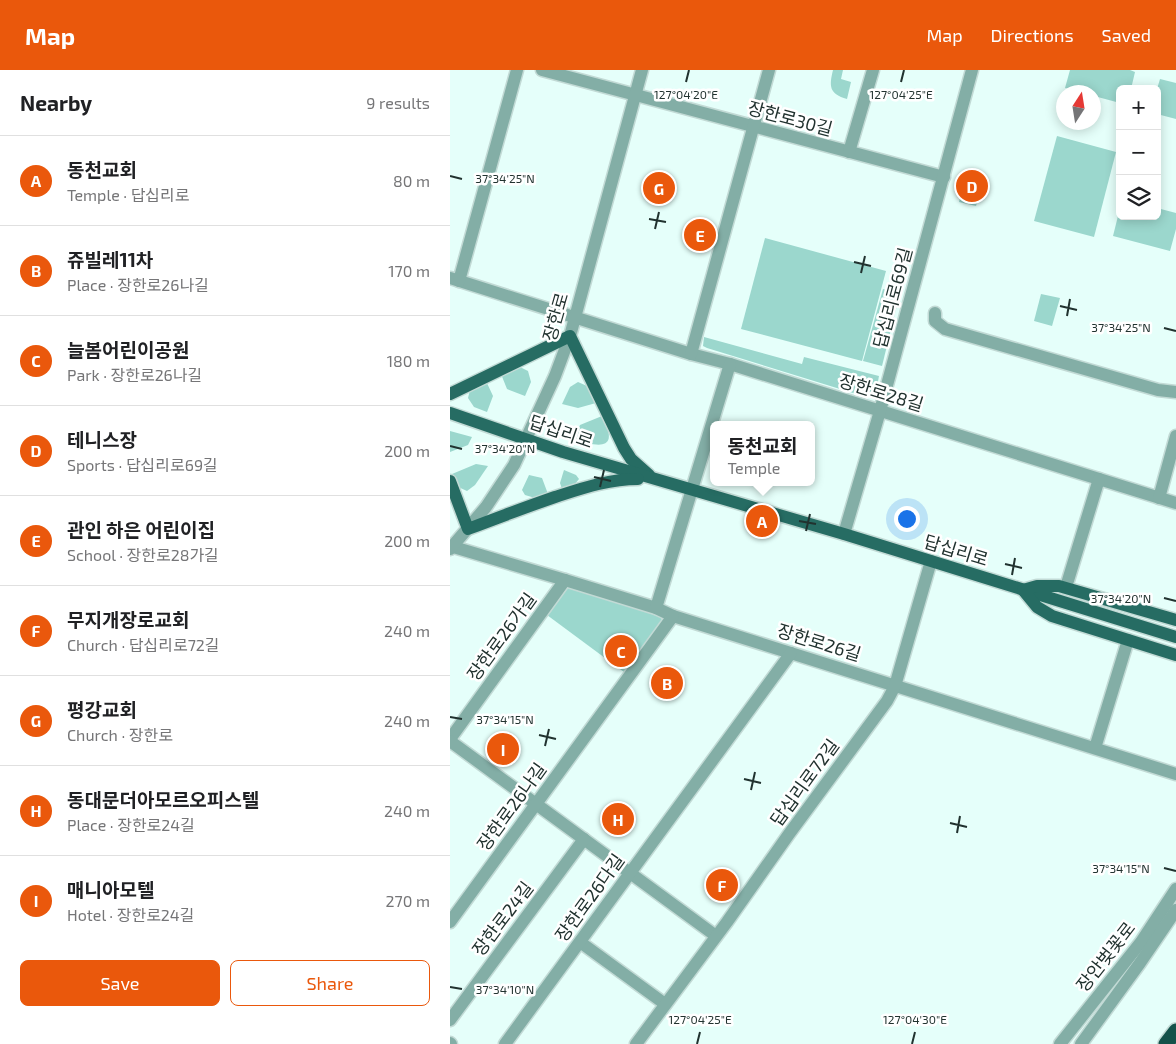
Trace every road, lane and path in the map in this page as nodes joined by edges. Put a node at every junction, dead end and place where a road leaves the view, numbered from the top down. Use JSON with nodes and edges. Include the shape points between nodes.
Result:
{"nodes":[{"id":1,"x":517,"y":70,"type":"edge"},
{"id":2,"x":542,"y":70,"type":"edge"},
{"id":3,"x":642,"y":70,"type":"edge"},
{"id":4,"x":769,"y":70,"type":"edge"},
{"id":5,"x":873,"y":70,"type":"edge"},
{"id":6,"x":972,"y":70,"type":"edge"},
{"id":7,"x":635,"y":95,"type":"junction"},
{"id":8,"x":753,"y":127,"type":"junction"},
{"id":9,"x":849,"y":152,"type":"junction"},
{"id":10,"x":944,"y":177,"type":"junction"},
{"id":11,"x":454,"y":280,"type":"edge"},
{"id":12,"x":935,"y":313,"type":"dead end"},
{"id":13,"x":574,"y":317,"type":"junction"},
{"id":14,"x":570,"y":336,"type":"junction"},
{"id":15,"x":691,"y":354,"type":"junction"},
{"id":16,"x":730,"y":364,"type":"junction"},
{"id":17,"x":1176,"y":392,"type":"edge"},
{"id":18,"x":450,"y":394,"type":"edge"},
{"id":19,"x":880,"y":411,"type":"junction"},
{"id":20,"x":450,"y":413,"type":"edge"},
{"id":21,"x":712,"y":421,"type":"edge"},
{"id":22,"x":710,"y":428,"type":"edge"},
{"id":23,"x":1176,"y":436,"type":"edge"},
{"id":24,"x":526,"y":439,"type":"junction"},
{"id":25,"x":653,"y":478,"type":"junction"},
{"id":26,"x":1099,"y":479,"type":"junction"},
{"id":27,"x":450,"y":481,"type":"edge"},
{"id":28,"x":691,"y":489,"type":"junction"},
{"id":29,"x":1159,"y":498,"type":"junction"},
{"id":30,"x":1176,"y":503,"type":"edge"},
{"id":31,"x":468,"y":529,"type":"junction"},
{"id":32,"x":844,"y":534,"type":"junction"},
{"id":33,"x":451,"y":548,"type":"edge"},
{"id":34,"x":931,"y":561,"type":"junction"},
{"id":35,"x":565,"y":580,"type":"junction"},
{"id":36,"x":1066,"y":587,"type":"junction"},
{"id":37,"x":1024,"y":590,"type":"junction"},
{"id":38,"x":656,"y":608,"type":"junction"},
{"id":39,"x":674,"y":616,"type":"junction"},
{"id":40,"x":1176,"y":620,"type":"edge"},
{"id":41,"x":1176,"y":637,"type":"edge"},
{"id":42,"x":1128,"y":640,"type":"junction"},
{"id":43,"x":792,"y":653,"type":"junction"},
{"id":44,"x":1176,"y":655,"type":"edge"},
{"id":45,"x":896,"y":686,"type":"junction"},
{"id":46,"x":450,"y":740,"type":"edge"},
{"id":47,"x":1095,"y":748,"type":"junction"},
{"id":48,"x":1176,"y":774,"type":"edge"},
{"id":49,"x":535,"y":804,"type":"junction"},
{"id":50,"x":584,"y":839,"type":"junction"},
{"id":51,"x":630,"y":873,"type":"junction"},
{"id":52,"x":1176,"y":889,"type":"edge"},
{"id":53,"x":1176,"y":910,"type":"edge"},
{"id":54,"x":450,"y":922,"type":"edge"},
{"id":55,"x":716,"y":936,"type":"junction"},
{"id":56,"x":580,"y":942,"type":"junction"},
{"id":57,"x":665,"y":1004,"type":"junction"},
{"id":58,"x":450,"y":1020,"type":"edge"},
{"id":59,"x":1176,"y":1031,"type":"edge"},
{"id":60,"x":505,"y":1044,"type":"edge"},
{"id":61,"x":636,"y":1044,"type":"edge"},
{"id":62,"x":1060,"y":1044,"type":"edge"},
{"id":63,"x":1081,"y":1044,"type":"edge"},
{"id":64,"x":1166,"y":1044,"type":"edge"}],
"edges":[{"from":1,"to":11,"type":"street"},
{"from":2,"to":7,"type":"street","name":"장한로30길"},
{"from":3,"to":7,"type":"street","name":"장한로"},
{"from":4,"to":8,"type":"street"},
{"from":5,"to":9,"type":"street","name":"장한로30길"},
{"from":6,"to":10,"type":"street","name":"답십리로69길"},
{"from":7,"to":8,"type":"street","name":"장한로30길"},
{"from":7,"to":13,"type":"street","name":"장한로"},
{"from":8,"to":9,"type":"street","name":"장한로30길"},
{"from":8,"to":15,"type":"street"},
{"from":9,"to":10,"type":"street","name":"장한로30길"},
{"from":10,"to":19,"type":"street","name":"답십리로69길"},
{"from":11,"to":13,"type":"street","name":"장한로28길"},
{"from":12,"to":17,"type":"street","via":[[935,321],[945,329],[1158,390]]},
{"from":13,"to":14,"type":"street","name":"장한로"},
{"from":13,"to":15,"type":"street","name":"장한로28길"},
{"from":14,"to":18,"type":"main road"},
{"from":14,"to":24,"type":"street","name":"장한로"},
{"from":14,"to":25,"type":"main road","via":[[624,448],[631,459]]},
{"from":15,"to":16,"type":"street","name":"장한로28길"},
{"from":16,"to":19,"type":"street","name":"장한로28길"},
{"from":16,"to":21,"type":"street"},
{"from":19,"to":26,"type":"street","name":"장한로28길"},
{"from":19,"to":32,"type":"street","name":"답십리로69길"},
{"from":20,"to":24,"type":"main road","name":"답십리로"},
{"from":22,"to":28,"type":"street"},
{"from":23,"to":29,"type":"street"},
{"from":24,"to":25,"type":"main road","name":"답십리로"},
{"from":24,"to":31,"type":"street","name":"장한로","via":[[514,465]]},
{"from":25,"to":28,"type":"main road","name":"답십리로"},
{"from":25,"to":31,"type":"main road","via":[[617,479],[596,484]]},
{"from":26,"to":29,"type":"street","name":"장한로28길"},
{"from":26,"to":36,"type":"street"},
{"from":27,"to":31,"type":"main road"},
{"from":28,"to":32,"type":"main road","name":"답십리로"},
{"from":28,"to":38,"type":"street"},
{"from":29,"to":30,"type":"street","name":"장한로28길"},
{"from":31,"to":33,"type":"street","name":"장한로"},
{"from":32,"to":34,"type":"main road","name":"답십리로"},
{"from":33,"to":35,"type":"street","name":"장한로26길"},
{"from":34,"to":37,"type":"main road","name":"답십리로"},
{"from":34,"to":45,"type":"street","name":"답십리로72길"},
{"from":35,"to":38,"type":"street","name":"장한로26길"},
{"from":35,"to":46,"type":"street","name":"장한로26가길"},
{"from":36,"to":37,"type":"main road","via":[[1041,585]]},
{"from":36,"to":40,"type":"main road"},
{"from":37,"to":41,"type":"main road","name":"답십리로"},
{"from":37,"to":42,"type":"main road","via":[[1038,607],[1052,616]]},
{"from":38,"to":39,"type":"street","name":"장한로26길"},
{"from":39,"to":43,"type":"street","name":"장한로26길"},
{"from":39,"to":49,"type":"street","name":"장한로26나길"},
{"from":42,"to":44,"type":"main road"},
{"from":42,"to":47,"type":"street"},
{"from":43,"to":45,"type":"street","name":"장한로26길"},
{"from":43,"to":51,"type":"street","name":"장한로26다길"},
{"from":45,"to":47,"type":"street","name":"장한로26길"},
{"from":45,"to":55,"type":"street","name":"답십리로72길"},
{"from":46,"to":49,"type":"street"},
{"from":47,"to":48,"type":"street","name":"장한로26길"},
{"from":49,"to":50,"type":"street"},
{"from":49,"to":54,"type":"street","name":"장한로26나길"},
{"from":50,"to":51,"type":"street"},
{"from":50,"to":58,"type":"street","name":"장한로24길"},
{"from":51,"to":55,"type":"street"},
{"from":51,"to":56,"type":"street","name":"장한로26다길"},
{"from":52,"to":62,"type":"street","name":"장안벚꽃로","via":[[1141,942]]},
{"from":53,"to":63,"type":"street","name":"장안벚꽃로"},
{"from":55,"to":57,"type":"street","name":"답십리로72길"},
{"from":56,"to":57,"type":"street"},
{"from":56,"to":60,"type":"street","name":"장한로26다길"},
{"from":57,"to":61,"type":"street","name":"답십리로72길"},
{"from":59,"to":64,"type":"highway"}]}
